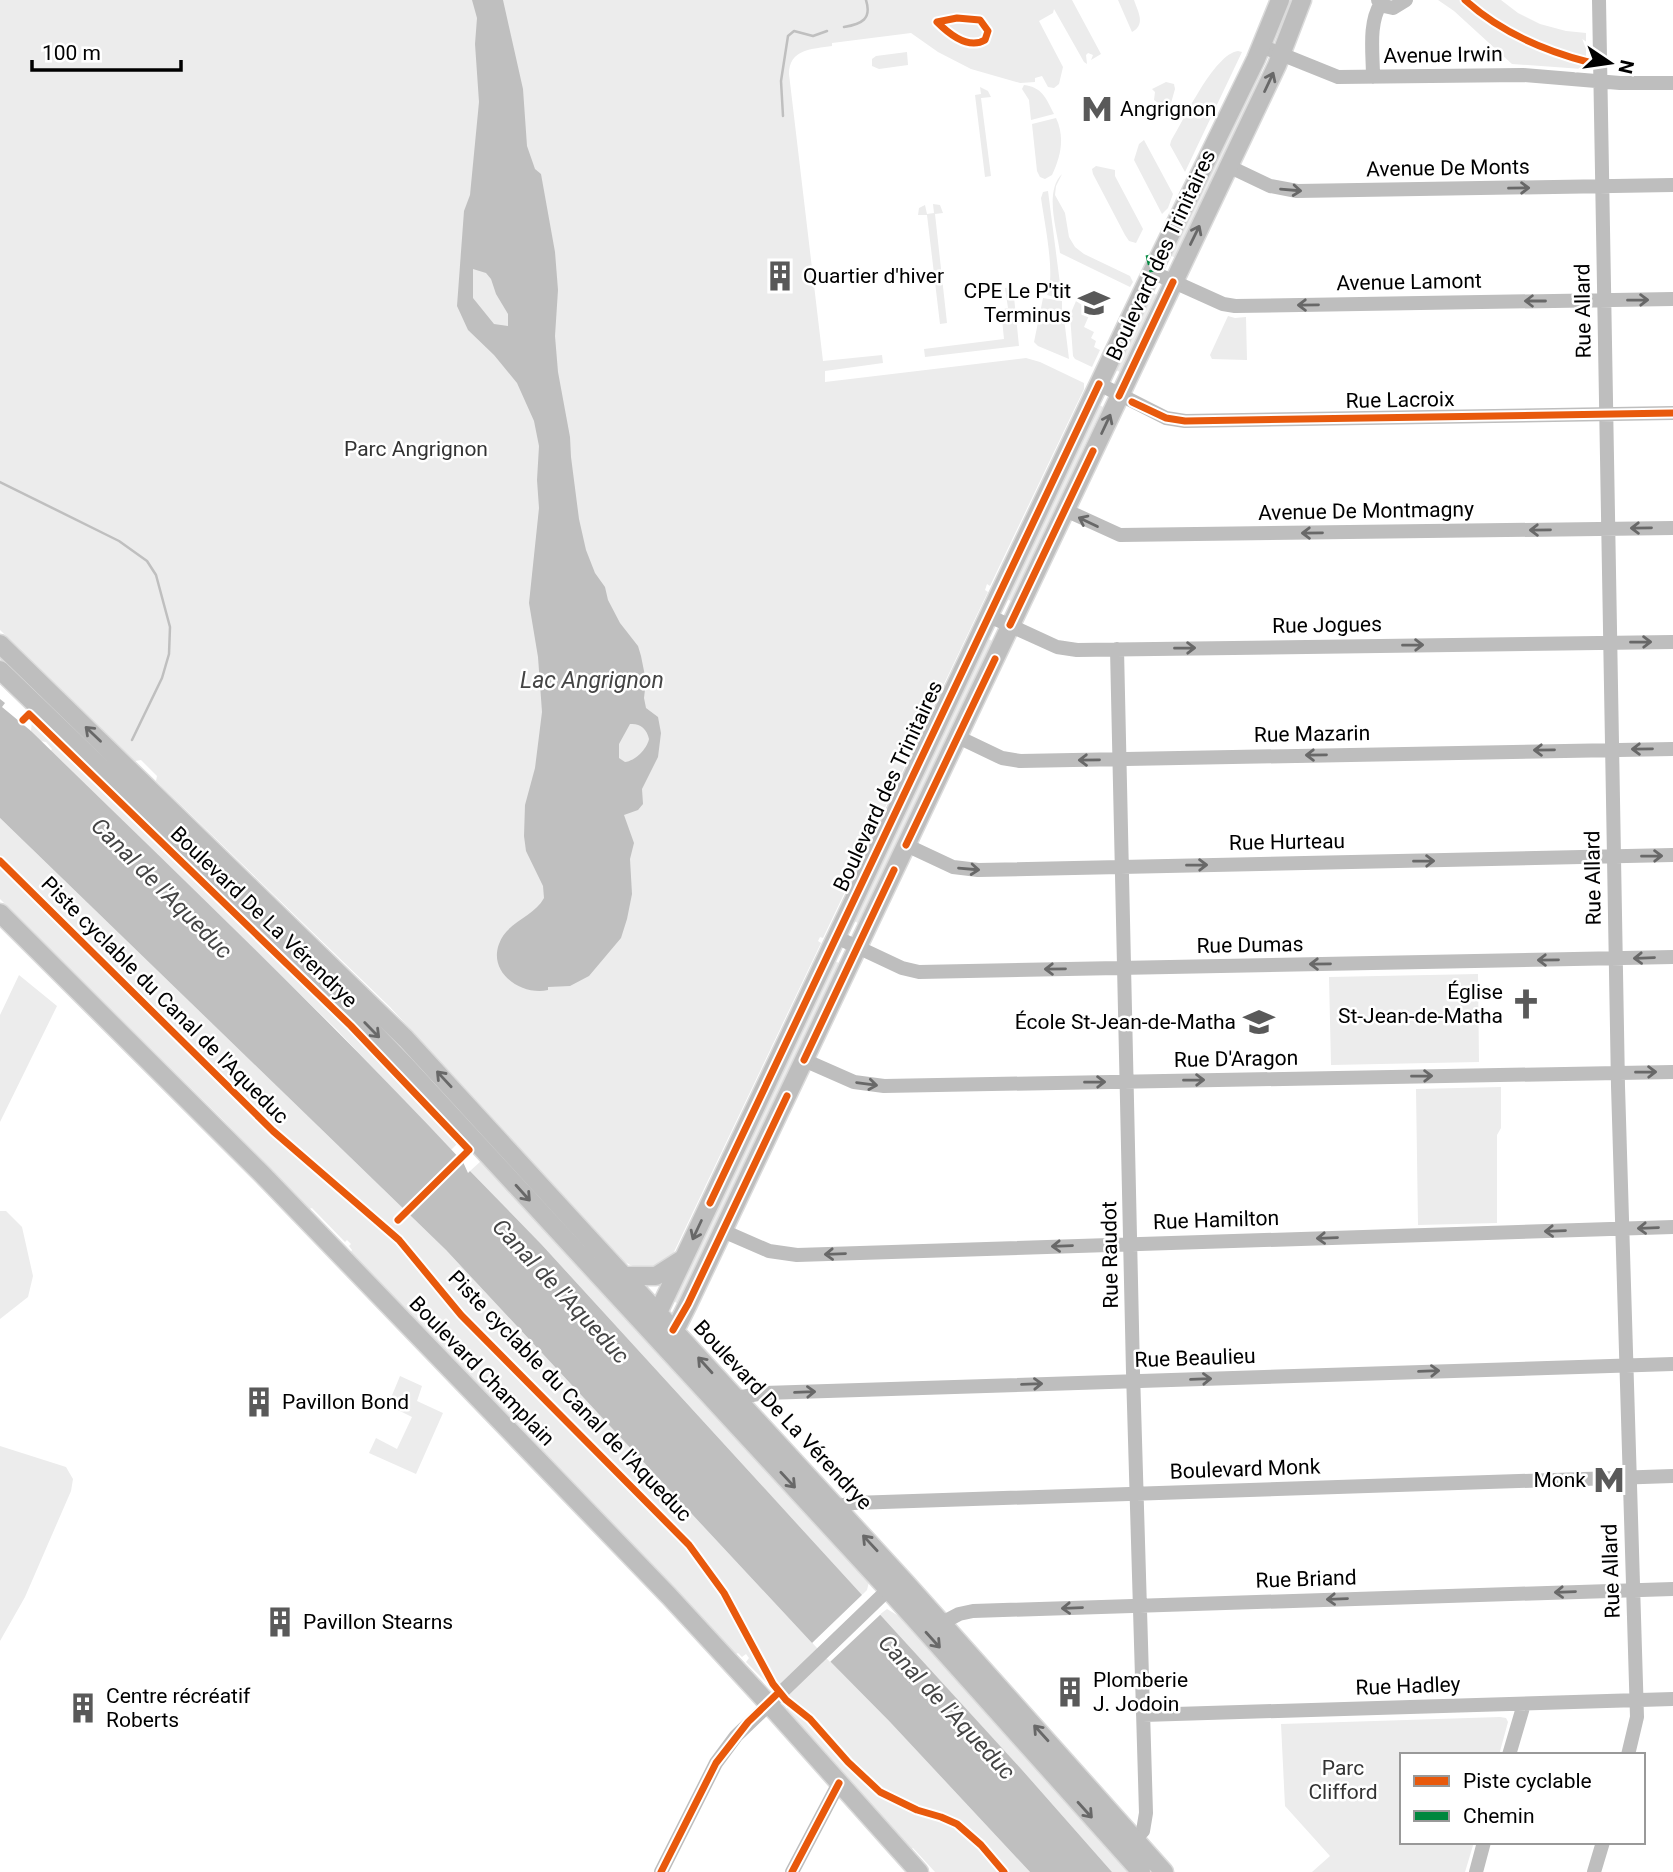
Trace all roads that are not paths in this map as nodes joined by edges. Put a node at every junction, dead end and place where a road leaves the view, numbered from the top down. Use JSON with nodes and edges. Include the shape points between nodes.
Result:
{"nodes":[{"id":1,"x":1280,"y":0,"type":"edge"},
{"id":2,"x":1302,"y":0,"type":"edge"},
{"id":3,"x":1406,"y":0,"type":"edge"},
{"id":4,"x":1599,"y":0,"type":"edge"},
{"id":5,"x":1380,"y":2,"type":"edge"},
{"id":6,"x":1261,"y":46,"type":"junction"},
{"id":7,"x":1282,"y":54,"type":"junction"},
{"id":8,"x":1373,"y":77,"type":"junction"},
{"id":9,"x":1600,"y":82,"type":"junction"},
{"id":10,"x":1673,"y":83,"type":"edge"},
{"id":11,"x":1228,"y":166,"type":"junction"},
{"id":12,"x":1673,"y":186,"type":"edge"},
{"id":13,"x":1601,"y":187,"type":"junction"},
{"id":14,"x":1152,"y":272,"type":"junction"},
{"id":15,"x":1173,"y":282,"type":"junction"},
{"id":16,"x":1673,"y":299,"type":"edge"},
{"id":17,"x":1604,"y":300,"type":"junction"},
{"id":18,"x":1099,"y":384,"type":"junction"},
{"id":19,"x":1119,"y":396,"type":"junction"},
{"id":20,"x":1673,"y":413,"type":"edge"},
{"id":21,"x":1606,"y":415,"type":"junction"},
{"id":22,"x":1065,"y":510,"type":"junction"},
{"id":23,"x":1673,"y":528,"type":"edge"},
{"id":24,"x":1608,"y":529,"type":"junction"},
{"id":25,"x":989,"y":615,"type":"junction"},
{"id":26,"x":1010,"y":625,"type":"junction"},
{"id":27,"x":1610,"y":642,"type":"junction"},
{"id":28,"x":1673,"y":642,"type":"edge"},
{"id":29,"x":0,"y":644,"type":"edge"},
{"id":30,"x":1117,"y":649,"type":"junction"},
{"id":31,"x":0,"y":670,"type":"edge"},
{"id":32,"x":958,"y":737,"type":"junction"},
{"id":33,"x":1673,"y":749,"type":"edge"},
{"id":34,"x":1612,"y":750,"type":"junction"},
{"id":35,"x":1119,"y":759,"type":"junction"},
{"id":36,"x":906,"y":845,"type":"junction"},
{"id":37,"x":1673,"y":856,"type":"edge"},
{"id":38,"x":1614,"y":857,"type":"junction"},
{"id":39,"x":1121,"y":867,"type":"junction"},
{"id":40,"x":0,"y":913,"type":"edge"},
{"id":41,"x":836,"y":937,"type":"junction"},
{"id":42,"x":857,"y":947,"type":"junction"},
{"id":43,"x":1673,"y":957,"type":"edge"},
{"id":44,"x":1616,"y":958,"type":"junction"},
{"id":45,"x":1124,"y":968,"type":"junction"},
{"id":46,"x":804,"y":1060,"type":"junction"},
{"id":47,"x":1618,"y":1072,"type":"junction"},
{"id":48,"x":1673,"y":1072,"type":"edge"},
{"id":49,"x":1126,"y":1082,"type":"junction"},
{"id":50,"x":1673,"y":1227,"type":"edge"},
{"id":51,"x":1623,"y":1228,"type":"junction"},
{"id":52,"x":723,"y":1231,"type":"junction"},
{"id":53,"x":1130,"y":1244,"type":"junction"},
{"id":54,"x":684,"y":1258,"type":"junction"},
{"id":55,"x":624,"y":1276,"type":"junction"},
{"id":56,"x":658,"y":1313,"type":"junction"},
{"id":57,"x":661,"y":1334,"type":"junction"},
{"id":58,"x":1673,"y":1364,"type":"edge"},
{"id":59,"x":1626,"y":1365,"type":"junction"},
{"id":60,"x":1133,"y":1381,"type":"junction"},
{"id":61,"x":731,"y":1406,"type":"junction"},
{"id":62,"x":1673,"y":1476,"type":"edge"},
{"id":63,"x":1630,"y":1478,"type":"junction"},
{"id":64,"x":1137,"y":1493,"type":"junction"},
{"id":65,"x":832,"y":1515,"type":"junction"},
{"id":66,"x":894,"y":1583,"type":"junction"},
{"id":67,"x":1673,"y":1589,"type":"edge"},
{"id":68,"x":1633,"y":1591,"type":"junction"},
{"id":69,"x":1140,"y":1605,"type":"junction"},
{"id":70,"x":942,"y":1623,"type":"junction"},
{"id":71,"x":1673,"y":1699,"type":"edge"},
{"id":72,"x":1636,"y":1700,"type":"junction"},
{"id":73,"x":768,"y":1703,"type":"junction"},
{"id":74,"x":1524,"y":1704,"type":"junction"},
{"id":75,"x":1143,"y":1716,"type":"junction"},
{"id":76,"x":1511,"y":1753,"type":"edge"},
{"id":77,"x":1628,"y":1753,"type":"edge"},
{"id":78,"x":839,"y":1783,"type":"junction"},
{"id":79,"x":1484,"y":1844,"type":"edge"},
{"id":80,"x":1602,"y":1844,"type":"edge"},
{"id":81,"x":1128,"y":1845,"type":"junction"},
{"id":82,"x":660,"y":1872,"type":"edge"},
{"id":83,"x":792,"y":1872,"type":"edge"},
{"id":84,"x":919,"y":1872,"type":"edge"},
{"id":85,"x":1141,"y":1872,"type":"edge"},
{"id":86,"x":1164,"y":1872,"type":"edge"},
{"id":87,"x":1476,"y":1872,"type":"edge"},
{"id":88,"x":1594,"y":1872,"type":"edge"}],
"edges":[{"from":1,"to":6,"type":"main road","name":"Boulevard des Trinitaires"},
{"from":2,"to":7,"type":"main road","name":"Boulevard des Trinitaires"},
{"from":3,"to":5,"type":"street","via":[[1393,8]]},
{"from":4,"to":9,"type":"street","name":"Rue Allard"},
{"from":5,"to":8,"type":"street","via":[[1374,22]]},
{"from":6,"to":7,"type":"street","name":"Avenue Irwin"},
{"from":6,"to":14,"type":"main road","name":"Boulevard des Trinitaires"},
{"from":7,"to":8,"type":"street","name":"Avenue Irwin","via":[[1332,76]]},
{"from":11,"to":7,"type":"main road","name":"Boulevard des Trinitaires","one_way":true},
{"from":8,"to":9,"type":"street","name":"Avenue Irwin","via":[[1523,75]]},
{"from":9,"to":10,"type":"street","name":"Avenue Irwin"},
{"from":9,"to":13,"type":"street","name":"Rue Allard"},
{"from":11,"to":13,"type":"street","name":"Avenue De Monts","one_way":true,"via":[[1270,186],[1297,191]]},
{"from":15,"to":11,"type":"main road","name":"Boulevard des Trinitaires","one_way":true},
{"from":12,"to":13,"type":"street","name":"Avenue De Monts"},
{"from":13,"to":17,"type":"street","name":"Rue Allard"},
{"from":14,"to":15,"type":"street","name":"Avenue Lamont"},
{"from":14,"to":18,"type":"main road","name":"Boulevard des Trinitaires"},
{"from":17,"to":15,"type":"street","name":"Avenue Lamont","one_way":true,"via":[[1235,306]]},
{"from":15,"to":19,"type":"main road","name":"Boulevard des Trinitaires"},
{"from":17,"to":16,"type":"street","name":"Avenue Lamont","one_way":true},
{"from":17,"to":21,"type":"street","name":"Rue Allard"},
{"from":18,"to":19,"type":"street","name":"Rue Lacroix"},
{"from":18,"to":25,"type":"main road","name":"Boulevard des Trinitaires"},
{"from":19,"to":21,"type":"street","name":"Rue Lacroix","via":[[1166,418],[1185,421]]},
{"from":22,"to":19,"type":"main road","name":"Boulevard des Trinitaires","one_way":true},
{"from":20,"to":21,"type":"street","name":"Rue Lacroix"},
{"from":21,"to":24,"type":"street","name":"Rue Allard"},
{"from":24,"to":22,"type":"street","name":"Avenue De Montmagny","one_way":true,"via":[[1120,535]]},
{"from":22,"to":26,"type":"main road","name":"Boulevard des Trinitaires"},
{"from":23,"to":24,"type":"street","name":"Avenue De Montmagny","one_way":true},
{"from":24,"to":27,"type":"street","name":"Rue Allard"},
{"from":25,"to":26,"type":"street","name":"Rue Jogues"},
{"from":25,"to":41,"type":"main road","name":"Boulevard des Trinitaires"},
{"from":26,"to":30,"type":"street","name":"Rue Jogues","via":[[1067,649]]},
{"from":26,"to":32,"type":"main road","name":"Boulevard des Trinitaires"},
{"from":27,"to":28,"type":"street","name":"Rue Jogues","one_way":true},
{"from":30,"to":27,"type":"street","name":"Rue Jogues","one_way":true},
{"from":27,"to":34,"type":"street","name":"Rue Allard"},
{"from":55,"to":29,"type":"main road","name":"Boulevard De La Vérendrye","one_way":true,"via":[[370,1002]]},
{"from":30,"to":35,"type":"street","name":"Rue Raudot"},
{"from":31,"to":57,"type":"main road","name":"Boulevard De La Vérendrye","one_way":true,"via":[[365,1023]]},
{"from":35,"to":32,"type":"street","name":"Rue Mazarin","one_way":true,"via":[[1011,761]]},
{"from":32,"to":36,"type":"main road","name":"Boulevard des Trinitaires"},
{"from":33,"to":34,"type":"street","name":"Rue Mazarin","one_way":true},
{"from":34,"to":35,"type":"street","name":"Rue Mazarin","one_way":true},
{"from":34,"to":38,"type":"street","name":"Rue Allard"},
{"from":35,"to":39,"type":"street","name":"Rue Raudot"},
{"from":36,"to":39,"type":"street","name":"Rue Hurteau","one_way":true,"via":[[945,864],[970,870]]},
{"from":36,"to":42,"type":"main road","name":"Boulevard des Trinitaires"},
{"from":38,"to":37,"type":"street","name":"Rue Hurteau","one_way":true},
{"from":39,"to":38,"type":"street","name":"Rue Hurteau","one_way":true},
{"from":38,"to":44,"type":"street","name":"Rue Allard"},
{"from":39,"to":45,"type":"street","name":"Rue Raudot"},
{"from":40,"to":73,"type":"main road","name":"Boulevard Champlain","via":[[262,1174]]},
{"from":41,"to":42,"type":"street","name":"Rue Dumas"},
{"from":41,"to":54,"type":"main road","name":"Boulevard des Trinitaires","one_way":true},
{"from":45,"to":42,"type":"street","name":"Rue Dumas","one_way":true,"via":[[919,972]]},
{"from":42,"to":46,"type":"main road","name":"Boulevard des Trinitaires"},
{"from":43,"to":44,"type":"street","name":"Rue Dumas","one_way":true},
{"from":44,"to":45,"type":"street","name":"Rue Dumas","one_way":true},
{"from":44,"to":47,"type":"street","name":"Rue Allard"},
{"from":45,"to":49,"type":"street","name":"Rue Raudot"},
{"from":46,"to":49,"type":"street","name":"Rue D'Aragon","one_way":true,"via":[[872,1086]]},
{"from":46,"to":52,"type":"main road","name":"Boulevard des Trinitaires"},
{"from":47,"to":48,"type":"street","name":"Rue D'Aragon","one_way":true},
{"from":49,"to":47,"type":"street","name":"Rue D'Aragon","one_way":true},
{"from":47,"to":51,"type":"street","name":"Rue Allard"},
{"from":49,"to":53,"type":"street","name":"Rue Raudot"},
{"from":50,"to":51,"type":"street","name":"Rue Hamilton","one_way":true},
{"from":51,"to":53,"type":"street","name":"Rue Hamilton","one_way":true},
{"from":51,"to":59,"type":"street","name":"Rue Allard"},
{"from":53,"to":52,"type":"street","name":"Rue Hamilton","one_way":true,"via":[[787,1255]]},
{"from":52,"to":57,"type":"main road","name":"Boulevard des Trinitaires","via":[[683,1314]]},
{"from":53,"to":60,"type":"street","name":"Rue Raudot"},
{"from":54,"to":55,"type":"main road","via":[[656,1276]]},
{"from":54,"to":56,"type":"main road","name":"Boulevard des Trinitaires"},
{"from":55,"to":56,"type":"main road","name":"Boulevard De La Vérendrye"},
{"from":56,"to":57,"type":"main road","name":"Boulevard De La Vérendrye"},
{"from":57,"to":61,"type":"main road","name":"Boulevard De La Vérendrye"},
{"from":58,"to":59,"type":"street","name":"Rue Beaulieu"},
{"from":60,"to":59,"type":"street","name":"Rue Beaulieu","one_way":true},
{"from":59,"to":63,"type":"street","name":"Rue Allard"},
{"from":61,"to":60,"type":"street","name":"Rue Beaulieu","one_way":true,"via":[[747,1395],[764,1393]]},
{"from":60,"to":64,"type":"street","name":"Rue Raudot"},
{"from":61,"to":65,"type":"main road","name":"Boulevard De La Vérendrye"},
{"from":62,"to":63,"type":"street","name":"Boulevard Monk"},
{"from":63,"to":64,"type":"street","name":"Boulevard Monk"},
{"from":63,"to":68,"type":"street","name":"Rue Allard"},
{"from":64,"to":65,"type":"street","name":"Boulevard Monk","via":[[853,1503]]},
{"from":64,"to":69,"type":"street","name":"Rue Raudot"},
{"from":65,"to":66,"type":"main road","name":"Boulevard De La Vérendrye"},
{"from":66,"to":70,"type":"main road","name":"Boulevard De La Vérendrye"},
{"from":66,"to":73,"type":"street"},
{"from":66,"to":81,"type":"main road","name":"Boulevard De La Vérendrye","one_way":true},
{"from":67,"to":68,"type":"street","name":"Rue Briand"},
{"from":68,"to":69,"type":"street","name":"Rue Briand","one_way":true},
{"from":68,"to":72,"type":"street","name":"Rue Allard"},
{"from":69,"to":70,"type":"street","name":"Rue Briand","one_way":true,"via":[[973,1611]]},
{"from":69,"to":75,"type":"street","name":"Rue Raudot"},
{"from":81,"to":70,"type":"main road","name":"Boulevard De La Vérendrye","one_way":true},
{"from":71,"to":72,"type":"street","name":"Rue Hadley"},
{"from":72,"to":74,"type":"street","name":"Rue Hadley"},
{"from":72,"to":77,"type":"street","name":"Rue Allard"},
{"from":73,"to":78,"type":"main road","name":"Boulevard Champlain"},
{"from":73,"to":82,"type":"street","via":[[716,1763]]},
{"from":74,"to":75,"type":"street","name":"Rue Hadley"},
{"from":74,"to":76,"type":"street"},
{"from":75,"to":81,"type":"street","name":"Rue Raudot","via":[[1146,1818],[1143,1831]]},
{"from":78,"to":83,"type":"street"},
{"from":78,"to":84,"type":"main road","name":"Boulevard Champlain"},
{"from":79,"to":87,"type":"street"},
{"from":80,"to":88,"type":"street"},
{"from":81,"to":85,"type":"main road","name":"Boulevard De La Vérendrye"},
{"from":81,"to":86,"type":"main road","name":"Boulevard De La Vérendrye"}]}
